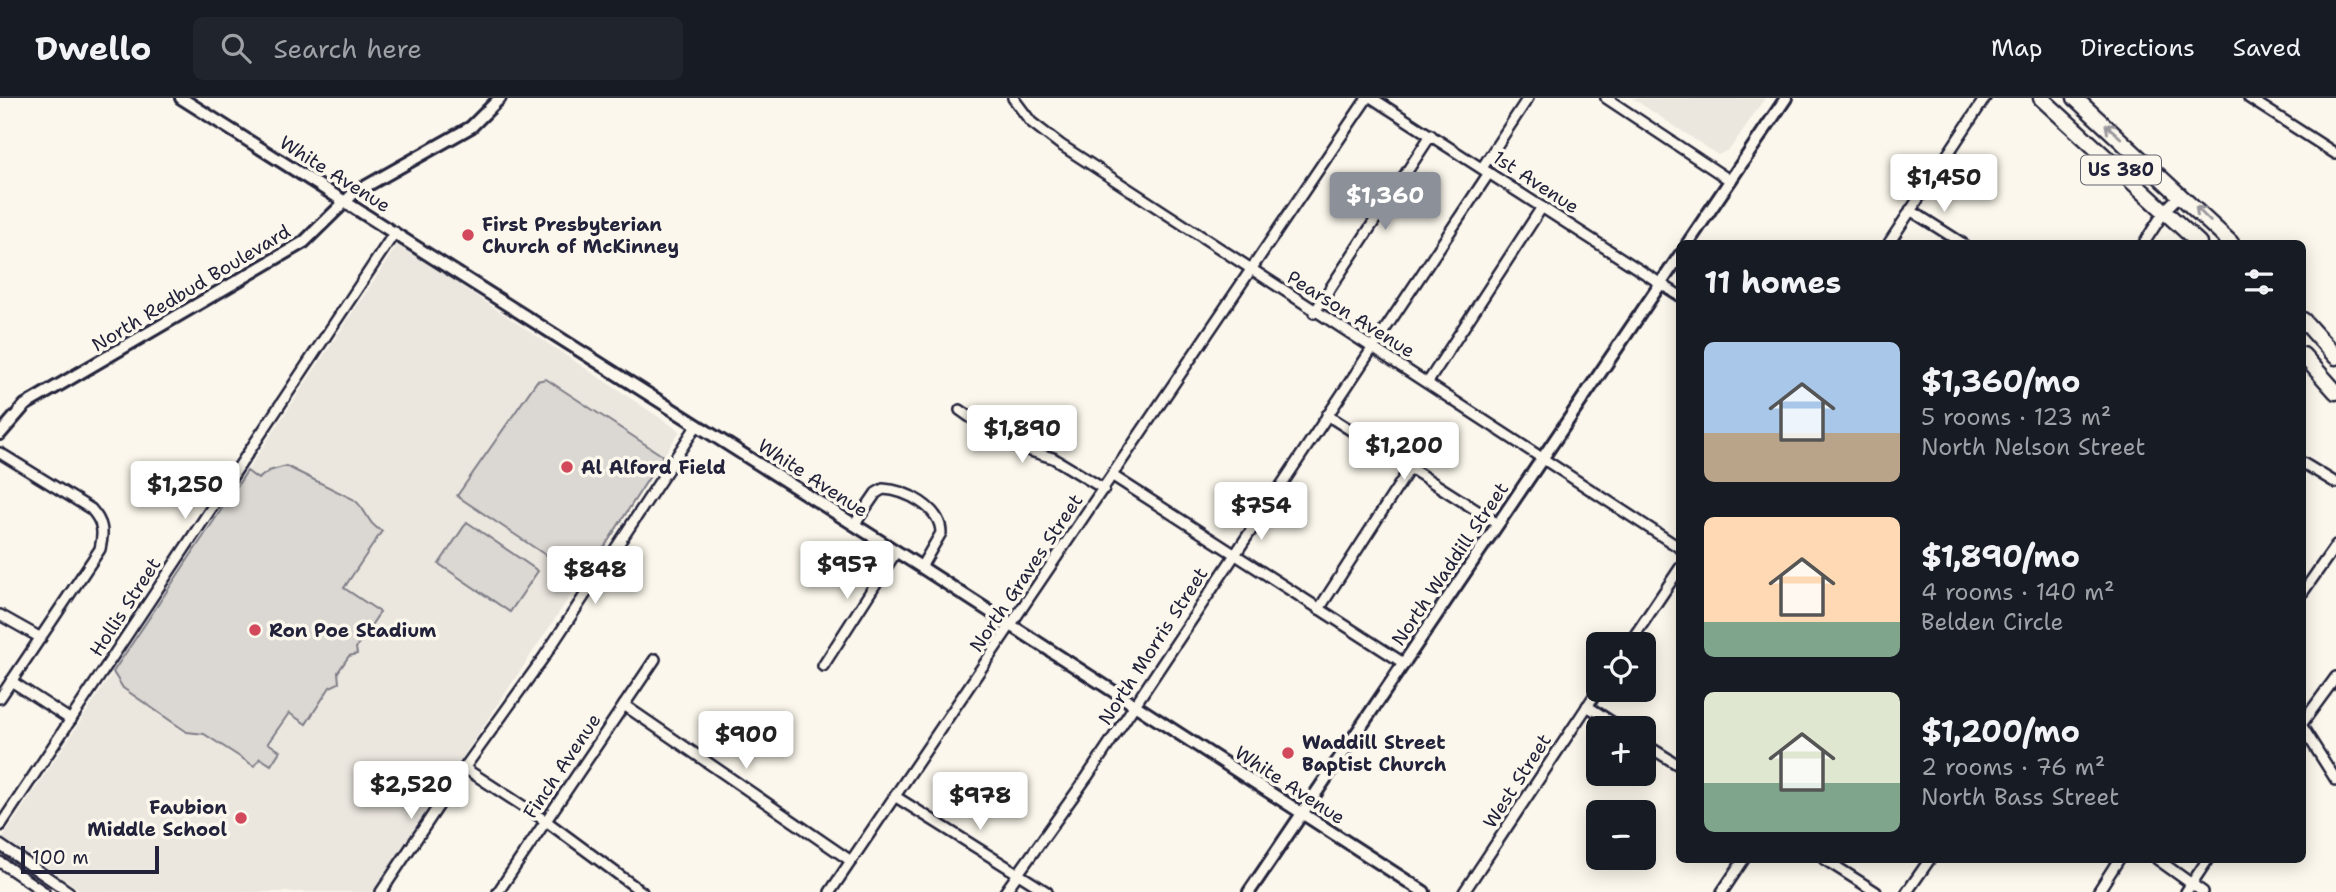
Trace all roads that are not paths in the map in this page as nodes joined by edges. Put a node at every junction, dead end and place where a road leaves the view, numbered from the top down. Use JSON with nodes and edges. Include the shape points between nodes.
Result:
{"nodes":[{"id":1,"x":181,"y":98,"type":"edge"},
{"id":2,"x":500,"y":98,"type":"edge"},
{"id":3,"x":1013,"y":98,"type":"edge"},
{"id":4,"x":1370,"y":98,"type":"edge"},
{"id":5,"x":1528,"y":98,"type":"edge"},
{"id":6,"x":1606,"y":98,"type":"edge"},
{"id":7,"x":1786,"y":98,"type":"edge"},
{"id":8,"x":1985,"y":98,"type":"edge"},
{"id":9,"x":2041,"y":98,"type":"edge"},
{"id":10,"x":2075,"y":98,"type":"edge"},
{"id":11,"x":2249,"y":98,"type":"edge"},
{"id":12,"x":1431,"y":135,"type":"junction"},
{"id":13,"x":2336,"y":154,"type":"edge"},
{"id":14,"x":1486,"y":171,"type":"junction"},
{"id":15,"x":1731,"y":181,"type":"junction"},
{"id":16,"x":2181,"y":194,"type":"junction"},
{"id":17,"x":344,"y":200,"type":"junction"},
{"id":18,"x":1542,"y":207,"type":"junction"},
{"id":19,"x":2166,"y":209,"type":"junction"},
{"id":20,"x":1910,"y":210,"type":"junction"},
{"id":21,"x":395,"y":232,"type":"junction"},
{"id":22,"x":1690,"y":240,"type":"edge"},
{"id":23,"x":1891,"y":240,"type":"edge"},
{"id":24,"x":1957,"y":240,"type":"edge"},
{"id":25,"x":2146,"y":240,"type":"edge"},
{"id":26,"x":2196,"y":240,"type":"edge"},
{"id":27,"x":2228,"y":240,"type":"edge"},
{"id":28,"x":1676,"y":261,"type":"edge"},
{"id":29,"x":1251,"y":271,"type":"junction"},
{"id":30,"x":1661,"y":283,"type":"junction"},
{"id":31,"x":1676,"y":293,"type":"edge"},
{"id":32,"x":1314,"y":313,"type":"junction"},
{"id":33,"x":2306,"y":323,"type":"edge"},
{"id":34,"x":1371,"y":349,"type":"junction"},
{"id":35,"x":2336,"y":357,"type":"edge"},
{"id":36,"x":2306,"y":358,"type":"edge"},
{"id":37,"x":1428,"y":382,"type":"junction"},
{"id":38,"x":2336,"y":392,"type":"edge"},
{"id":39,"x":960,"y":410,"type":"dead end"},
{"id":40,"x":1326,"y":415,"type":"junction"},
{"id":41,"x":697,"y":425,"type":"junction"},
{"id":42,"x":0,"y":433,"type":"edge"},
{"id":43,"x":0,"y":453,"type":"edge"},
{"id":44,"x":1544,"y":457,"type":"junction"},
{"id":45,"x":2306,"y":465,"type":"edge"},
{"id":46,"x":1410,"y":468,"type":"junction"},
{"id":47,"x":1113,"y":476,"type":"junction"},
{"id":48,"x":2336,"y":483,"type":"edge"},
{"id":49,"x":1104,"y":489,"type":"junction"},
{"id":50,"x":1498,"y":524,"type":"junction"},
{"id":51,"x":854,"y":525,"type":"junction"},
{"id":52,"x":1676,"y":545,"type":"edge"},
{"id":53,"x":2336,"y":545,"type":"edge"},
{"id":54,"x":896,"y":552,"type":"junction"},
{"id":55,"x":1234,"y":554,"type":"junction"},
{"id":56,"x":921,"y":567,"type":"junction"},
{"id":57,"x":1676,"y":574,"type":"edge"},
{"id":58,"x":2306,"y":588,"type":"edge"},
{"id":59,"x":1319,"y":609,"type":"junction"},
{"id":60,"x":0,"y":615,"type":"edge"},
{"id":61,"x":1012,"y":626,"type":"junction"},
{"id":62,"x":1637,"y":632,"type":"edge"},
{"id":63,"x":41,"y":638,"type":"junction"},
{"id":64,"x":655,"y":659,"type":"dead end"},
{"id":65,"x":1405,"y":664,"type":"junction"},
{"id":66,"x":822,"y":666,"type":"dead end"},
{"id":67,"x":2336,"y":677,"type":"edge"},
{"id":68,"x":11,"y":681,"type":"junction"},
{"id":69,"x":0,"y":698,"type":"edge"},
{"id":70,"x":1590,"y":702,"type":"edge"},
{"id":71,"x":624,"y":705,"type":"junction"},
{"id":72,"x":1135,"y":705,"type":"junction"},
{"id":73,"x":1587,"y":706,"type":"junction"},
{"id":74,"x":1602,"y":716,"type":"edge"},
{"id":75,"x":71,"y":720,"type":"junction"},
{"id":76,"x":2306,"y":721,"type":"edge"},
{"id":77,"x":2306,"y":730,"type":"edge"},
{"id":78,"x":1656,"y":751,"type":"edge"},
{"id":79,"x":1676,"y":764,"type":"edge"},
{"id":80,"x":466,"y":769,"type":"junction"},
{"id":81,"x":2336,"y":780,"type":"edge"},
{"id":82,"x":896,"y":797,"type":"junction"},
{"id":83,"x":1302,"y":813,"type":"junction"},
{"id":84,"x":546,"y":821,"type":"junction"},
{"id":85,"x":0,"y":826,"type":"edge"},
{"id":86,"x":0,"y":845,"type":"edge"},
{"id":87,"x":852,"y":861,"type":"junction"},
{"id":88,"x":0,"y":862,"type":"edge"},
{"id":89,"x":1741,"y":863,"type":"edge"},
{"id":90,"x":1830,"y":863,"type":"edge"},
{"id":91,"x":1927,"y":863,"type":"edge"},
{"id":92,"x":2116,"y":863,"type":"edge"},
{"id":93,"x":2161,"y":863,"type":"edge"},
{"id":94,"x":2205,"y":863,"type":"edge"},
{"id":95,"x":1018,"y":873,"type":"junction"},
{"id":96,"x":49,"y":879,"type":"junction"},
{"id":97,"x":2188,"y":888,"type":"edge"},
{"id":98,"x":42,"y":891,"type":"edge"},
{"id":99,"x":69,"y":892,"type":"edge"},
{"id":100,"x":381,"y":892,"type":"edge"},
{"id":101,"x":498,"y":892,"type":"edge"},
{"id":102,"x":642,"y":892,"type":"edge"},
{"id":103,"x":830,"y":892,"type":"edge"},
{"id":104,"x":1005,"y":892,"type":"edge"},
{"id":105,"x":1047,"y":892,"type":"edge"},
{"id":106,"x":1249,"y":892,"type":"edge"},
{"id":107,"x":1424,"y":892,"type":"edge"},
{"id":108,"x":1464,"y":892,"type":"edge"},
{"id":109,"x":1721,"y":892,"type":"edge"},
{"id":110,"x":1876,"y":892,"type":"edge"},
{"id":111,"x":1907,"y":892,"type":"edge"},
{"id":112,"x":2098,"y":892,"type":"edge"},
{"id":113,"x":2203,"y":892,"type":"edge"}],
"edges":[{"from":1,"to":17,"type":"street","name":"White Avenue"},
{"from":2,"to":17,"type":"street","name":"North Redbud Boulevard","via":[[471,127]]},
{"from":3,"to":29,"type":"street","name":"Pearson Avenue","via":[[1031,122],[1052,138]]},
{"from":4,"to":12,"type":"street","name":"1st Avenue"},
{"from":4,"to":29,"type":"street","name":"North Graves Street"},
{"from":5,"to":14,"type":"street","name":"North Morris Street"},
{"from":6,"to":15,"type":"street"},
{"from":7,"to":15,"type":"street"},
{"from":8,"to":20,"type":"street"},
{"from":9,"to":19,"type":"highway","number":"US 380"},
{"from":16,"to":10,"type":"highway","number":"US 380","one_way":true},
{"from":11,"to":13,"type":"street"},
{"from":12,"to":14,"type":"street","name":"1st Avenue"},
{"from":12,"to":32,"type":"street"},
{"from":14,"to":18,"type":"street","name":"1st Avenue"},
{"from":14,"to":34,"type":"street","name":"North Morris Street"},
{"from":15,"to":22,"type":"street"},
{"from":16,"to":19,"type":"street"},
{"from":27,"to":16,"type":"highway","number":"US 380","one_way":true},
{"from":17,"to":21,"type":"street","name":"White Avenue"},
{"from":17,"to":42,"type":"street","name":"North Redbud Boulevard","via":[[304,242],[25,405]]},
{"from":18,"to":30,"type":"street","name":"1st Avenue"},
{"from":18,"to":37,"type":"street"},
{"from":19,"to":25,"type":"street"},
{"from":19,"to":26,"type":"highway","number":"US 380"},
{"from":20,"to":23,"type":"street"},
{"from":20,"to":24,"type":"street"},
{"from":21,"to":41,"type":"street","name":"White Avenue"},
{"from":21,"to":75,"type":"street","name":"Hollis Street"},
{"from":28,"to":30,"type":"street","name":"North Waddill Street"},
{"from":29,"to":32,"type":"street","name":"Pearson Avenue"},
{"from":29,"to":47,"type":"street","name":"North Graves Street"},
{"from":30,"to":31,"type":"street","name":"1st Avenue"},
{"from":30,"to":44,"type":"street","name":"North Waddill Street"},
{"from":32,"to":34,"type":"street","name":"Pearson Avenue"},
{"from":33,"to":35,"type":"highway"},
{"from":34,"to":37,"type":"street","name":"Pearson Avenue"},
{"from":34,"to":40,"type":"street","name":"North Morris Street"},
{"from":36,"to":38,"type":"highway"},
{"from":37,"to":44,"type":"street","name":"Pearson Avenue"},
{"from":39,"to":49,"type":"street","via":[[1009,444],[1053,458]]},
{"from":40,"to":46,"type":"street"},
{"from":40,"to":55,"type":"street","name":"North Morris Street"},
{"from":41,"to":51,"type":"street","name":"White Avenue"},
{"from":41,"to":80,"type":"street"},
{"from":43,"to":63,"type":"street","via":[[91,509],[102,523],[100,549]]},
{"from":44,"to":50,"type":"street","name":"North Waddill Street"},
{"from":44,"to":52,"type":"street","name":"Pearson Avenue"},
{"from":45,"to":48,"type":"street"},
{"from":46,"to":50,"type":"street"},
{"from":46,"to":59,"type":"street"},
{"from":47,"to":49,"type":"street","name":"North Graves Street"},
{"from":47,"to":55,"type":"street"},
{"from":49,"to":61,"type":"street","name":"North Graves Street"},
{"from":50,"to":65,"type":"street","name":"North Waddill Street"},
{"from":51,"to":54,"type":"street","name":"White Avenue"},
{"from":51,"to":56,"type":"street","via":[[883,489],[925,505],[937,517],[941,533]]},
{"from":53,"to":58,"type":"street"},
{"from":54,"to":56,"type":"street","name":"White Avenue"},
{"from":54,"to":66,"type":"street"},
{"from":55,"to":59,"type":"street"},
{"from":55,"to":72,"type":"street","name":"North Morris Street"},
{"from":56,"to":61,"type":"street","name":"White Avenue"},
{"from":57,"to":62,"type":"street"},
{"from":59,"to":65,"type":"street"},
{"from":60,"to":63,"type":"street"},
{"from":61,"to":72,"type":"street","name":"White Avenue"},
{"from":61,"to":82,"type":"street","name":"North Graves Street"},
{"from":63,"to":68,"type":"street"},
{"from":64,"to":71,"type":"street","name":"Finch Avenue"},
{"from":65,"to":83,"type":"street","name":"North Waddill Street"},
{"from":67,"to":76,"type":"street"},
{"from":68,"to":69,"type":"street"},
{"from":68,"to":75,"type":"street"},
{"from":70,"to":73,"type":"street","name":"West Street"},
{"from":71,"to":84,"type":"street","name":"Finch Avenue"},
{"from":71,"to":87,"type":"street"},
{"from":72,"to":83,"type":"street","name":"White Avenue"},
{"from":72,"to":95,"type":"street","name":"North Morris Street"},
{"from":73,"to":74,"type":"street"},
{"from":73,"to":108,"type":"street","name":"West Street"},
{"from":75,"to":85,"type":"street","name":"Hollis Street"},
{"from":77,"to":81,"type":"street"},
{"from":78,"to":79,"type":"street"},
{"from":80,"to":84,"type":"street"},
{"from":80,"to":100,"type":"street"},
{"from":82,"to":87,"type":"street","name":"North Graves Street"},
{"from":82,"to":95,"type":"street"},
{"from":83,"to":106,"type":"street","name":"North Waddill Street"},
{"from":83,"to":107,"type":"street","name":"White Avenue"},
{"from":84,"to":101,"type":"street","name":"Finch Avenue"},
{"from":84,"to":102,"type":"street"},
{"from":86,"to":96,"type":"street"},
{"from":87,"to":103,"type":"street","name":"North Graves Street"},
{"from":88,"to":98,"type":"street"},
{"from":89,"to":109,"type":"street"},
{"from":90,"to":110,"type":"street"},
{"from":91,"to":111,"type":"street"},
{"from":92,"to":112,"type":"street"},
{"from":93,"to":97,"type":"street"},
{"from":94,"to":97,"type":"street"},
{"from":95,"to":104,"type":"street","name":"North Morris Street"},
{"from":95,"to":105,"type":"street"},
{"from":96,"to":98,"type":"street"},
{"from":96,"to":99,"type":"street"},
{"from":97,"to":113,"type":"street"}]}
